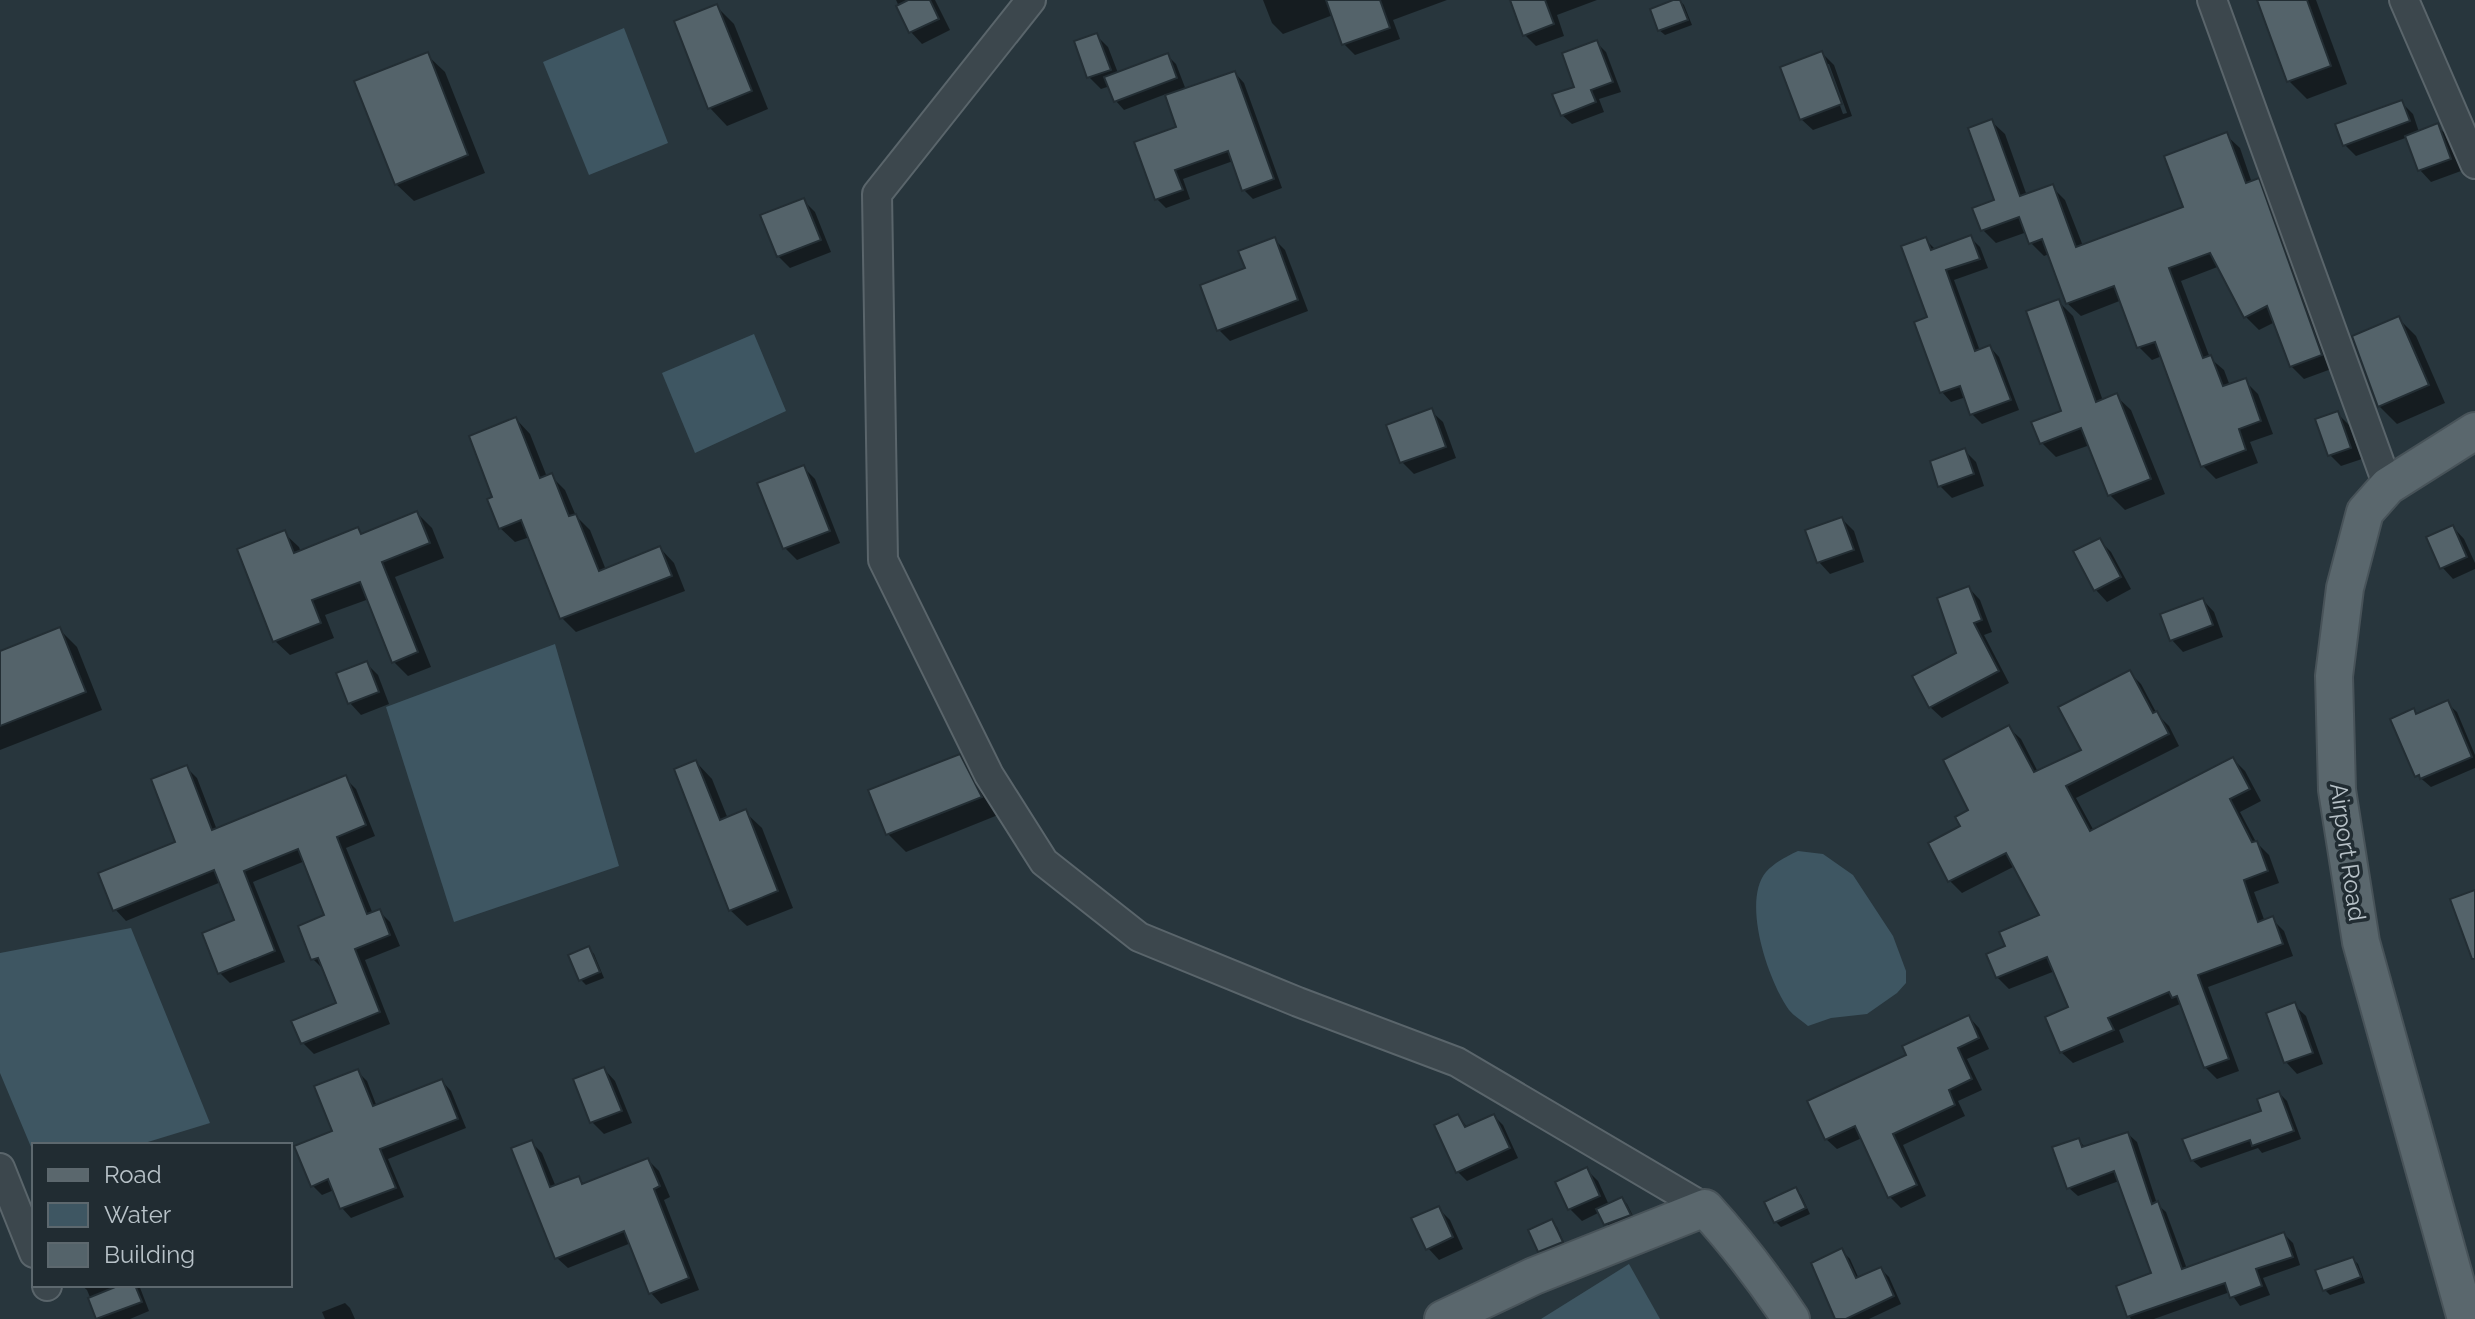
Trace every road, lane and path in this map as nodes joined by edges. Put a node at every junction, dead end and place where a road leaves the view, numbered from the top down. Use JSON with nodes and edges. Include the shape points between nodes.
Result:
{"nodes":[{"id":1,"x":1031,"y":0,"type":"edge"},
{"id":2,"x":2212,"y":0,"type":"edge"},
{"id":3,"x":2404,"y":0,"type":"edge"},
{"id":4,"x":2475,"y":164,"type":"edge"},
{"id":5,"x":2475,"y":431,"type":"edge"},
{"id":6,"x":2388,"y":486,"type":"junction"},
{"id":7,"x":0,"y":1168,"type":"edge"},
{"id":8,"x":1705,"y":1208,"type":"junction"},
{"id":9,"x":32,"y":1248,"type":"edge"},
{"id":10,"x":1443,"y":1319,"type":"edge"},
{"id":11,"x":1791,"y":1319,"type":"edge"},
{"id":12,"x":2466,"y":1319,"type":"edge"}],
"edges":[{"from":1,"to":8,"type":"street","via":[[877,194],[883,560],[989,775],[1044,862],[1139,937],[1457,1062]]},
{"from":2,"to":6,"type":"street"},
{"from":3,"to":4,"type":"street"},
{"from":5,"to":6,"type":"main road","name":"Airport Road"},
{"from":6,"to":12,"type":"main road","name":"Airport Road","via":[[2365,512],[2345,588],[2334,676],[2337,790],[2361,942]]},
{"from":7,"to":9,"type":"street"},
{"from":8,"to":10,"type":"main road","via":[[1534,1276]]},
{"from":8,"to":11,"type":"main road"}]}
